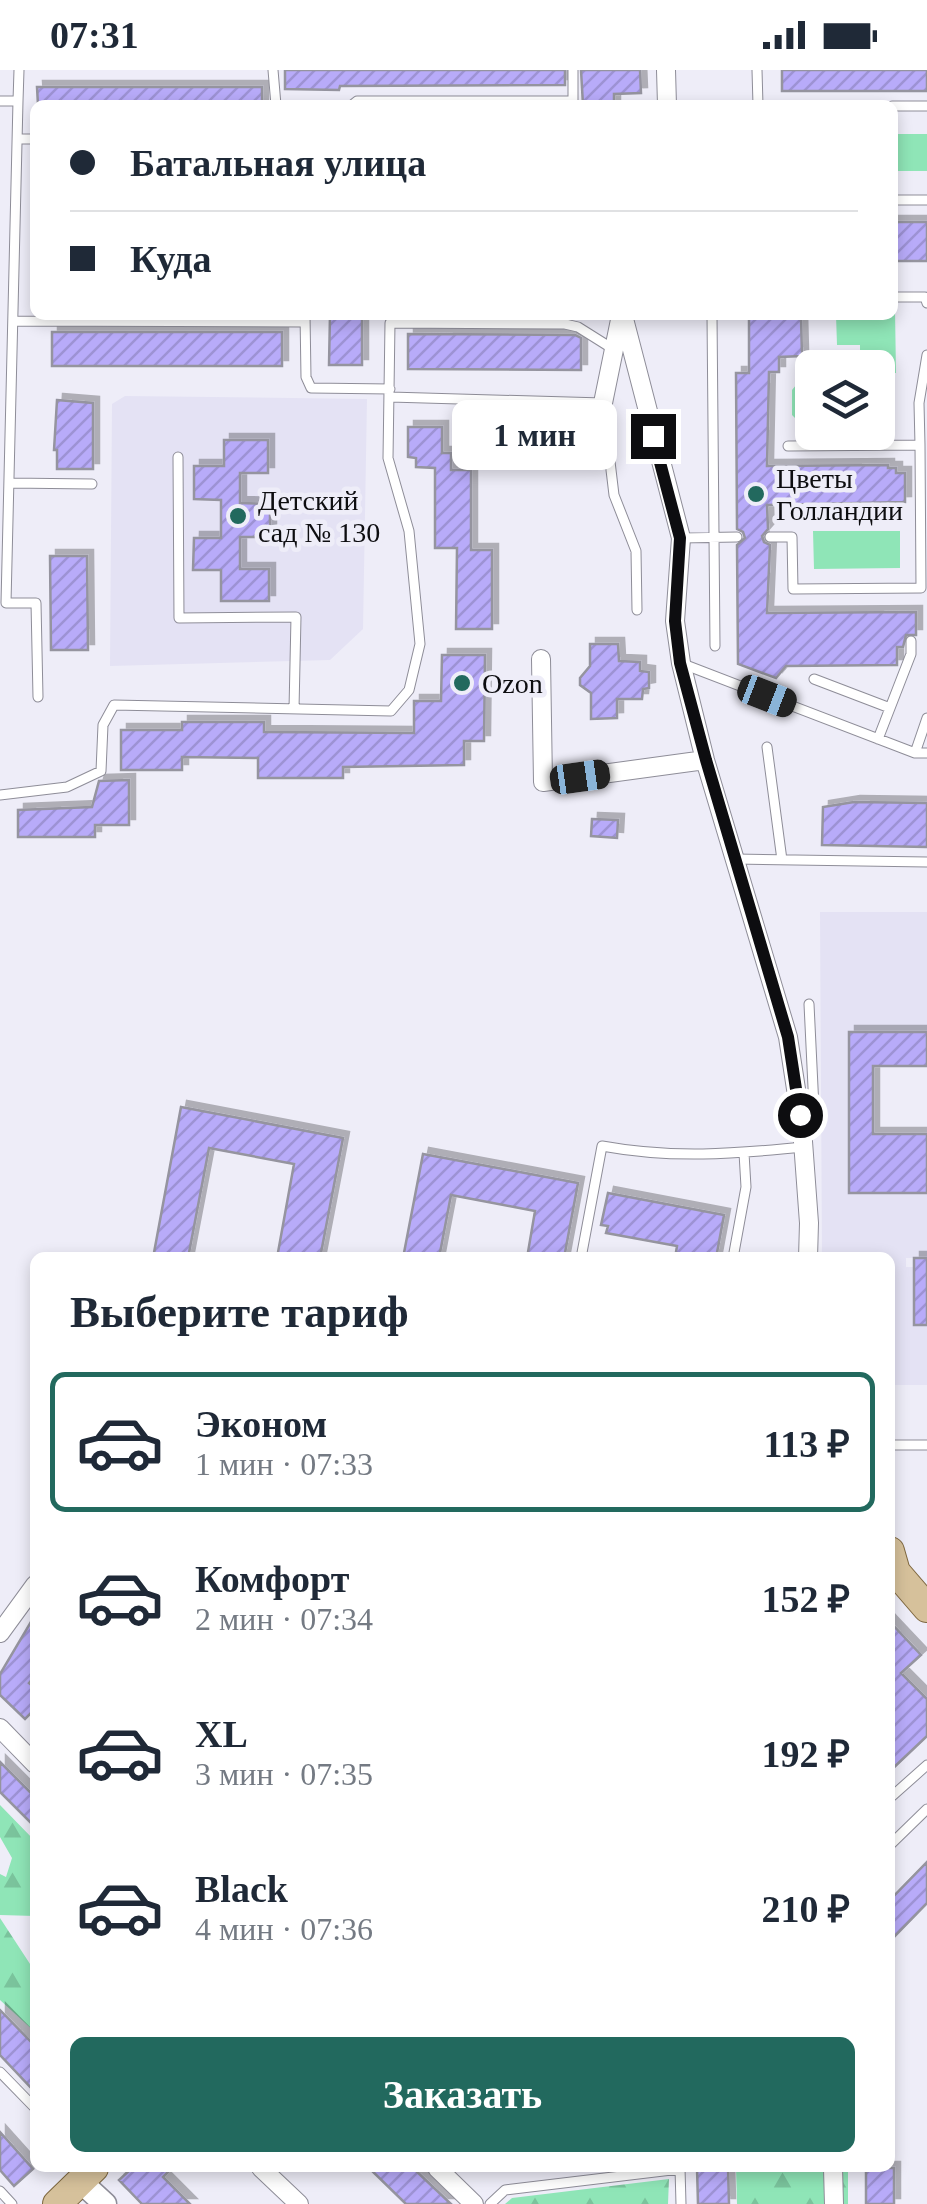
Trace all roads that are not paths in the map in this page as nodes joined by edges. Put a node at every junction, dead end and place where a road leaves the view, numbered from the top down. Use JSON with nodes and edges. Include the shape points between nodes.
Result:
{"nodes":[{"id":1,"x":19,"y":70,"type":"edge"},
{"id":2,"x":273,"y":70,"type":"edge"},
{"id":3,"x":574,"y":70,"type":"edge"},
{"id":4,"x":666,"y":70,"type":"edge"},
{"id":5,"x":757,"y":72,"type":"edge"},
{"id":6,"x":745,"y":75,"type":"dead end"},
{"id":7,"x":18,"y":100,"type":"junction"},
{"id":8,"x":276,"y":100,"type":"edge"},
{"id":9,"x":573,"y":100,"type":"edge"},
{"id":10,"x":666,"y":100,"type":"edge"},
{"id":11,"x":758,"y":100,"type":"edge"},
{"id":12,"x":0,"y":101,"type":"edge"},
{"id":13,"x":898,"y":106,"type":"edge"},
{"id":14,"x":927,"y":106,"type":"edge"},
{"id":15,"x":18,"y":139,"type":"junction"},
{"id":16,"x":30,"y":140,"type":"edge"},
{"id":17,"x":898,"y":200,"type":"edge"},
{"id":18,"x":927,"y":200,"type":"edge"},
{"id":19,"x":898,"y":298,"type":"edge"},
{"id":20,"x":927,"y":304,"type":"edge"},
{"id":21,"x":160,"y":320,"type":"edge"},
{"id":22,"x":305,"y":320,"type":"edge"},
{"id":23,"x":568,"y":320,"type":"edge"},
{"id":24,"x":621,"y":320,"type":"edge"},
{"id":25,"x":623,"y":320,"type":"edge"},
{"id":26,"x":712,"y":320,"type":"edge"},
{"id":27,"x":14,"y":322,"type":"junction"},
{"id":28,"x":612,"y":349,"type":"junction"},
{"id":29,"x":927,"y":355,"type":"edge"},
{"id":30,"x":390,"y":393,"type":"junction"},
{"id":31,"x":603,"y":403,"type":"junction"},
{"id":32,"x":920,"y":445,"type":"junction"},
{"id":33,"x":788,"y":446,"type":"dead end"},
{"id":34,"x":178,"y":457,"type":"dead end"},
{"id":35,"x":10,"y":482,"type":"junction"},
{"id":36,"x":92,"y":484,"type":"dead end"},
{"id":37,"x":737,"y":537,"type":"dead end"},
{"id":38,"x":770,"y":537,"type":"dead end"},
{"id":39,"x":680,"y":538,"type":"junction"},
{"id":40,"x":714,"y":538,"type":"junction"},
{"id":41,"x":637,"y":610,"type":"dead end"},
{"id":42,"x":911,"y":640,"type":"dead end"},
{"id":43,"x":715,"y":646,"type":"dead end"},
{"id":44,"x":541,"y":660,"type":"dead end"},
{"id":45,"x":680,"y":663,"type":"junction"},
{"id":46,"x":814,"y":679,"type":"dead end"},
{"id":47,"x":38,"y":697,"type":"dead end"},
{"id":48,"x":890,"y":708,"type":"junction"},
{"id":49,"x":294,"y":709,"type":"junction"},
{"id":50,"x":927,"y":718,"type":"edge"},
{"id":51,"x":878,"y":739,"type":"junction"},
{"id":52,"x":767,"y":747,"type":"dead end"},
{"id":53,"x":915,"y":753,"type":"junction"},
{"id":54,"x":927,"y":753,"type":"edge"},
{"id":55,"x":706,"y":760,"type":"junction"},
{"id":56,"x":0,"y":795,"type":"edge"},
{"id":57,"x":735,"y":859,"type":"junction"},
{"id":58,"x":782,"y":860,"type":"junction"},
{"id":59,"x":927,"y":862,"type":"edge"},
{"id":60,"x":809,"y":1004,"type":"dead end"},
{"id":61,"x":800,"y":1115,"type":"junction"},
{"id":62,"x":804,"y":1147,"type":"junction"},
{"id":63,"x":744,"y":1153,"type":"junction"},
{"id":64,"x":582,"y":1252,"type":"edge"},
{"id":65,"x":734,"y":1252,"type":"edge"},
{"id":66,"x":808,"y":1252,"type":"edge"},
{"id":67,"x":927,"y":1444,"type":"edge"},
{"id":68,"x":895,"y":1445,"type":"edge"},
{"id":69,"x":895,"y":1569,"type":"edge"},
{"id":70,"x":30,"y":1592,"type":"edge"},
{"id":71,"x":927,"y":1608,"type":"edge"},
{"id":72,"x":0,"y":1634,"type":"edge"},
{"id":73,"x":0,"y":1728,"type":"edge"},
{"id":74,"x":30,"y":1759,"type":"edge"},
{"id":75,"x":927,"y":1765,"type":"edge"},
{"id":76,"x":895,"y":1794,"type":"edge"},
{"id":77,"x":927,"y":1809,"type":"edge"},
{"id":78,"x":895,"y":1840,"type":"edge"},
{"id":79,"x":0,"y":2072,"type":"edge"},
{"id":80,"x":30,"y":2103,"type":"edge"},
{"id":81,"x":88,"y":2172,"type":"edge"},
{"id":82,"x":89,"y":2172,"type":"edge"},
{"id":83,"x":264,"y":2172,"type":"edge"},
{"id":84,"x":441,"y":2172,"type":"edge"},
{"id":85,"x":648,"y":2172,"type":"edge"},
{"id":86,"x":680,"y":2172,"type":"edge"},
{"id":87,"x":834,"y":2172,"type":"edge"},
{"id":88,"x":1,"y":2194,"type":"edge"},
{"id":89,"x":12,"y":2204,"type":"edge"},
{"id":90,"x":57,"y":2204,"type":"edge"},
{"id":91,"x":105,"y":2204,"type":"edge"},
{"id":92,"x":299,"y":2204,"type":"edge"},
{"id":93,"x":474,"y":2204,"type":"edge"},
{"id":94,"x":490,"y":2204,"type":"edge"},
{"id":95,"x":681,"y":2204,"type":"edge"},
{"id":96,"x":834,"y":2204,"type":"edge"}],
"edges":[{"from":1,"to":7,"type":"lane"},
{"from":2,"to":8,"type":"lane"},
{"from":3,"to":9,"type":"lane"},
{"from":4,"to":10,"type":"street"},
{"from":5,"to":6,"type":"lane"},
{"from":5,"to":11,"type":"lane"},
{"from":7,"to":12,"type":"lane"},
{"from":7,"to":15,"type":"lane"},
{"from":13,"to":14,"type":"lane"},
{"from":15,"to":16,"type":"lane"},
{"from":15,"to":27,"type":"lane"},
{"from":17,"to":18,"type":"lane"},
{"from":19,"to":20,"type":"lane","via":[[925,297]]},
{"from":21,"to":27,"type":"lane"},
{"from":22,"to":30,"type":"lane","via":[[311,388]]},
{"from":23,"to":28,"type":"lane"},
{"from":23,"to":30,"type":"lane","via":[[390,323]]},
{"from":24,"to":28,"type":"street"},
{"from":25,"to":39,"type":"street"},
{"from":26,"to":40,"type":"lane"},
{"from":27,"to":35,"type":"lane"},
{"from":28,"to":31,"type":"street"},
{"from":29,"to":32,"type":"lane"},
{"from":30,"to":31,"type":"lane"},
{"from":30,"to":49,"type":"lane","via":[[388,458],[409,531],[420,644],[408,690],[392,711]]},
{"from":31,"to":41,"type":"lane","via":[[614,495],[636,551]]},
{"from":32,"to":33,"type":"lane"},
{"from":32,"to":38,"type":"lane","via":[[921,588],[793,589],[792,537]]},
{"from":34,"to":49,"type":"lane","via":[[178,618],[296,616]]},
{"from":35,"to":36,"type":"lane"},
{"from":35,"to":47,"type":"lane","via":[[6,603],[36,603]]},
{"from":37,"to":40,"type":"lane"},
{"from":39,"to":40,"type":"lane"},
{"from":39,"to":45,"type":"street"},
{"from":40,"to":43,"type":"lane"},
{"from":42,"to":48,"type":"lane"},
{"from":44,"to":55,"type":"street","via":[[543,782]]},
{"from":45,"to":51,"type":"lane"},
{"from":45,"to":55,"type":"street"},
{"from":46,"to":48,"type":"lane"},
{"from":48,"to":51,"type":"lane"},
{"from":49,"to":56,"type":"lane","via":[[114,705],[103,725],[101,770],[66,787]]},
{"from":50,"to":53,"type":"lane"},
{"from":51,"to":53,"type":"lane"},
{"from":52,"to":58,"type":"lane"},
{"from":53,"to":54,"type":"lane"},
{"from":55,"to":57,"type":"street"},
{"from":57,"to":58,"type":"lane"},
{"from":57,"to":61,"type":"street","via":[[788,1037]]},
{"from":58,"to":59,"type":"lane"},
{"from":60,"to":61,"type":"lane","via":[[814,1108]]},
{"from":61,"to":62,"type":"street"},
{"from":62,"to":63,"type":"lane"},
{"from":62,"to":66,"type":"street"},
{"from":63,"to":64,"type":"lane","via":[[675,1156],[602,1146]]},
{"from":63,"to":65,"type":"lane","via":[[746,1187]]},
{"from":67,"to":68,"type":"lane"},
{"from":69,"to":71,"type":"main road"},
{"from":70,"to":72,"type":"street"},
{"from":73,"to":74,"type":"street"},
{"from":75,"to":76,"type":"lane"},
{"from":77,"to":78,"type":"lane"},
{"from":79,"to":80,"type":"lane"},
{"from":81,"to":90,"type":"main road"},
{"from":82,"to":91,"type":"street"},
{"from":83,"to":92,"type":"street"},
{"from":84,"to":93,"type":"street"},
{"from":85,"to":94,"type":"lane","via":[[505,2190]]},
{"from":86,"to":95,"type":"lane"},
{"from":87,"to":96,"type":"street"},
{"from":88,"to":89,"type":"lane"}]}
